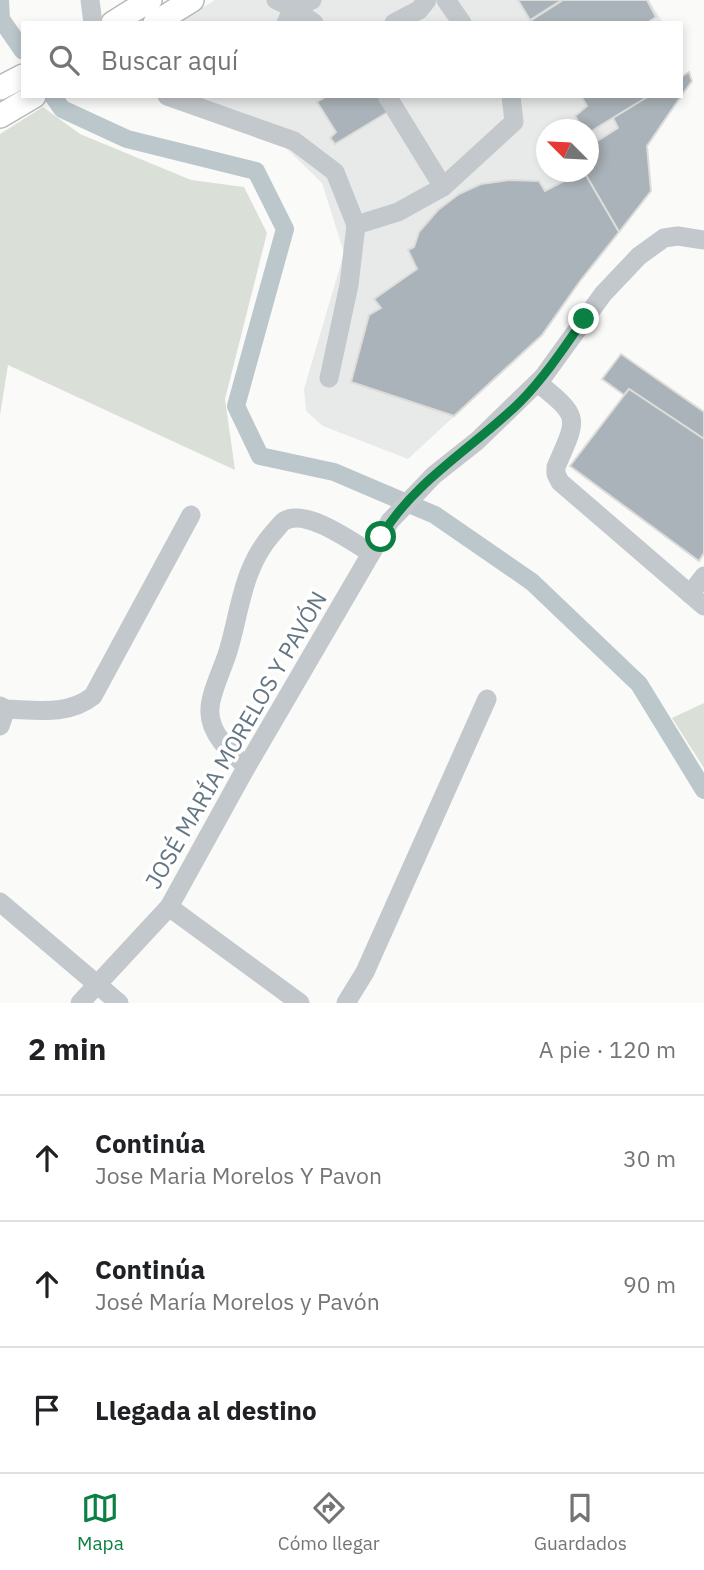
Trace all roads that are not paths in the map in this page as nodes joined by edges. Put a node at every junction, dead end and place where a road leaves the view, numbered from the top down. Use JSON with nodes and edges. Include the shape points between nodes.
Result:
{"nodes":[{"id":1,"x":90,"y":0,"type":"edge"},
{"id":2,"x":192,"y":0,"type":"edge"},
{"id":3,"x":312,"y":0,"type":"edge"},
{"id":4,"x":427,"y":0,"type":"edge"},
{"id":5,"x":446,"y":0,"type":"edge"},
{"id":6,"x":285,"y":10,"type":"edge"},
{"id":7,"x":158,"y":16,"type":"edge"},
{"id":8,"x":93,"y":21,"type":"edge"},
{"id":9,"x":126,"y":21,"type":"edge"},
{"id":10,"x":310,"y":21,"type":"edge"},
{"id":11,"x":398,"y":21,"type":"edge"},
{"id":12,"x":461,"y":21,"type":"edge"},
{"id":13,"x":173,"y":98,"type":"edge"},
{"id":14,"x":388,"y":98,"type":"edge"},
{"id":15,"x":511,"y":98,"type":"edge"},
{"id":16,"x":30,"y":99,"type":"edge"},
{"id":17,"x":0,"y":116,"type":"edge"},
{"id":18,"x":443,"y":187,"type":"junction"},
{"id":19,"x":356,"y":225,"type":"junction"},
{"id":20,"x":704,"y":240,"type":"edge"},
{"id":21,"x":329,"y":378,"type":"dead end"},
{"id":22,"x":538,"y":383,"type":"junction"},
{"id":23,"x":191,"y":515,"type":"dead end"},
{"id":24,"x":372,"y":553,"type":"junction"},
{"id":25,"x":704,"y":576,"type":"edge"},
{"id":26,"x":697,"y":600,"type":"edge"},
{"id":27,"x":487,"y":698,"type":"dead end"},
{"id":28,"x":2,"y":714,"type":"edge"},
{"id":29,"x":247,"y":766,"type":"junction"},
{"id":30,"x":0,"y":902,"type":"edge"},
{"id":31,"x":169,"y":907,"type":"junction"},
{"id":32,"x":97,"y":984,"type":"junction"},
{"id":33,"x":80,"y":1003,"type":"edge"},
{"id":34,"x":119,"y":1003,"type":"edge"},
{"id":35,"x":300,"y":1003,"type":"edge"},
{"id":36,"x":346,"y":1003,"type":"edge"}],
"edges":[{"from":1,"to":8,"type":"street"},
{"from":2,"to":7,"type":"main road"},
{"from":3,"to":6,"type":"street"},
{"from":4,"to":11,"type":"street"},
{"from":5,"to":12,"type":"street"},
{"from":6,"to":10,"type":"street"},
{"from":7,"to":9,"type":"main road"},
{"from":13,"to":19,"type":"street","via":[[295,141],[335,172]]},
{"from":14,"to":18,"type":"street"},
{"from":15,"to":18,"type":"street","via":[[514,122]]},
{"from":16,"to":17,"type":"main road"},
{"from":18,"to":19,"type":"street","via":[[398,212]]},
{"from":19,"to":21,"type":"street","via":[[349,285]]},
{"from":20,"to":22,"type":"street","via":[[664,238],[639,256],[603,294]]},
{"from":22,"to":24,"type":"street","name":"JOSÉ MARÍA MORELOS Y PAVÓN","via":[[434,475],[390,521]]},
{"from":22,"to":26,"type":"street","via":[[573,416],[556,467],[561,482]]},
{"from":23,"to":28,"type":"street","via":[[93,696],[61,710]]},
{"from":24,"to":29,"type":"street","name":"JOSÉ MARÍA MORELOS Y PAVÓN"},
{"from":24,"to":29,"type":"street","via":[[303,518],[284,521],[266,541],[246,577],[209,710],[215,732]]},
{"from":25,"to":26,"type":"street"},
{"from":27,"to":36,"type":"street","via":[[365,972]]},
{"from":29,"to":31,"type":"street","name":"JOSÉ MARÍA MORELOS Y PAVÓN"},
{"from":30,"to":32,"type":"street"},
{"from":31,"to":32,"type":"street","name":"JOSÉ MARÍA MORELOS Y PAVÓN"},
{"from":31,"to":35,"type":"street"},
{"from":32,"to":33,"type":"street","name":"JOSÉ MARÍA MORELOS Y PAVÓN"},
{"from":32,"to":34,"type":"street"}]}
